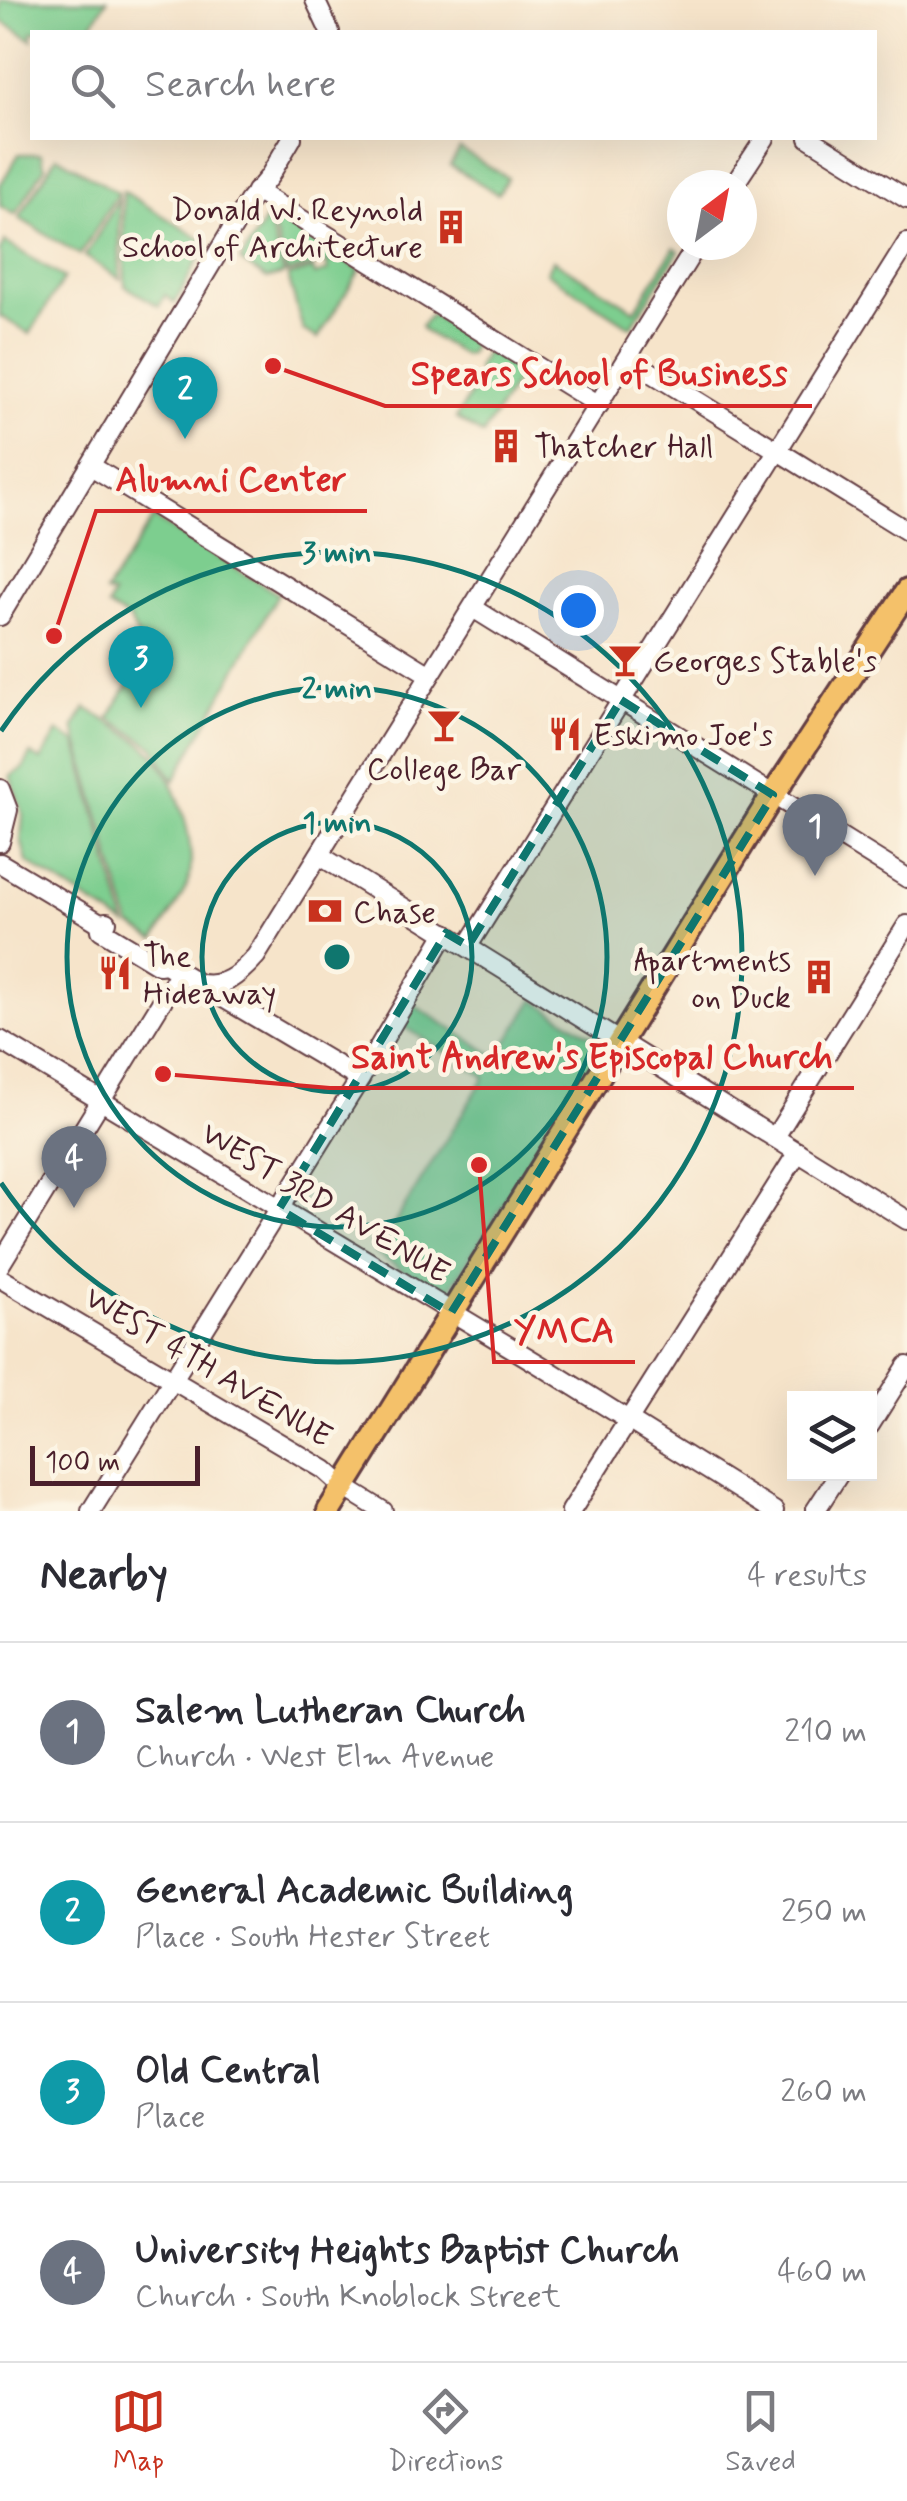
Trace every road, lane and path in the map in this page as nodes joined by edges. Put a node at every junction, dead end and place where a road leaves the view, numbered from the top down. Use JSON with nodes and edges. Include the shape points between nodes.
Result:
{"nodes":[{"id":1,"x":315,"y":0,"type":"edge"},
{"id":2,"x":329,"y":30,"type":"edge"},
{"id":3,"x":291,"y":140,"type":"edge"},
{"id":4,"x":765,"y":140,"type":"edge"},
{"id":5,"x":811,"y":140,"type":"edge"},
{"id":6,"x":744,"y":170,"type":"edge"},
{"id":7,"x":256,"y":190,"type":"junction"},
{"id":8,"x":907,"y":199,"type":"edge"},
{"id":9,"x":907,"y":243,"type":"edge"},
{"id":10,"x":689,"y":260,"type":"edge"},
{"id":11,"x":628,"y":358,"type":"junction"},
{"id":12,"x":599,"y":404,"type":"junction"},
{"id":13,"x":777,"y":450,"type":"junction"},
{"id":14,"x":91,"y":466,"type":"junction"},
{"id":15,"x":907,"y":531,"type":"edge"},
{"id":16,"x":907,"y":591,"type":"edge"},
{"id":17,"x":473,"y":608,"type":"junction"},
{"id":18,"x":0,"y":616,"type":"edge"},
{"id":19,"x":430,"y":675,"type":"junction"},
{"id":20,"x":621,"y":700,"type":"junction"},
{"id":21,"x":0,"y":789,"type":"edge"},
{"id":22,"x":773,"y":794,"type":"junction"},
{"id":23,"x":0,"y":842,"type":"edge"},
{"id":24,"x":319,"y":855,"type":"junction"},
{"id":25,"x":0,"y":862,"type":"edge"},
{"id":26,"x":907,"y":878,"type":"edge"},
{"id":27,"x":907,"y":925,"type":"edge"},
{"id":28,"x":446,"y":933,"type":"junction"},
{"id":29,"x":468,"y":946,"type":"junction"},
{"id":30,"x":173,"y":968,"type":"junction"},
{"id":31,"x":196,"y":983,"type":"junction"},
{"id":32,"x":0,"y":1040,"type":"edge"},
{"id":33,"x":621,"y":1041,"type":"junction"},
{"id":34,"x":360,"y":1079,"type":"junction"},
{"id":35,"x":100,"y":1100,"type":"junction"},
{"id":36,"x":775,"y":1138,"type":"junction"},
{"id":37,"x":798,"y":1152,"type":"junction"},
{"id":38,"x":279,"y":1208,"type":"junction"},
{"id":39,"x":907,"y":1220,"type":"edge"},
{"id":40,"x":0,"y":1265,"type":"edge"},
{"id":41,"x":0,"y":1278,"type":"edge"},
{"id":42,"x":451,"y":1313,"type":"junction"},
{"id":43,"x":907,"y":1366,"type":"edge"},
{"id":44,"x":172,"y":1381,"type":"junction"},
{"id":45,"x":877,"y":1414,"type":"edge"},
{"id":46,"x":627,"y":1420,"type":"junction"},
{"id":47,"x":834,"y":1481,"type":"edge"},
{"id":48,"x":344,"y":1487,"type":"junction"},
{"id":49,"x":90,"y":1511,"type":"edge"},
{"id":50,"x":329,"y":1511,"type":"edge"},
{"id":51,"x":383,"y":1511,"type":"edge"},
{"id":52,"x":571,"y":1511,"type":"edge"},
{"id":53,"x":774,"y":1511,"type":"edge"},
{"id":54,"x":815,"y":1511,"type":"edge"}],
"edges":[{"from":1,"to":2,"type":"street"},
{"from":3,"to":7,"type":"street"},
{"from":4,"to":6,"type":"street"},
{"from":5,"to":8,"type":"street"},
{"from":7,"to":12,"type":"street"},
{"from":7,"to":14,"type":"street"},
{"from":9,"to":13,"type":"street"},
{"from":10,"to":11,"type":"street"},
{"from":11,"to":12,"type":"street"},
{"from":11,"to":13,"type":"street"},
{"from":12,"to":17,"type":"street"},
{"from":13,"to":15,"type":"street"},
{"from":13,"to":20,"type":"street"},
{"from":14,"to":18,"type":"street"},
{"from":14,"to":19,"type":"street"},
{"from":16,"to":22,"type":"main road"},
{"from":17,"to":19,"type":"street"},
{"from":17,"to":20,"type":"street"},
{"from":19,"to":24,"type":"street"},
{"from":20,"to":22,"type":"street"},
{"from":20,"to":29,"type":"street"},
{"from":21,"to":23,"type":"street","via":[[8,810]]},
{"from":22,"to":26,"type":"street"},
{"from":22,"to":33,"type":"main road"},
{"from":24,"to":28,"type":"street"},
{"from":24,"to":31,"type":"street","via":[[242,972],[225,983]]},
{"from":25,"to":30,"type":"street"},
{"from":27,"to":36,"type":"street"},
{"from":28,"to":29,"type":"street"},
{"from":28,"to":34,"type":"street"},
{"from":29,"to":33,"type":"street"},
{"from":30,"to":31,"type":"street"},
{"from":30,"to":35,"type":"street"},
{"from":31,"to":34,"type":"street"},
{"from":32,"to":35,"type":"street","name":"WEST 3RD AVENUE"},
{"from":33,"to":36,"type":"street"},
{"from":33,"to":42,"type":"main road"},
{"from":34,"to":38,"type":"street"},
{"from":35,"to":38,"type":"street","name":"WEST 3RD AVENUE"},
{"from":35,"to":40,"type":"street"},
{"from":36,"to":37,"type":"street"},
{"from":37,"to":39,"type":"street"},
{"from":37,"to":46,"type":"street"},
{"from":38,"to":42,"type":"street","name":"WEST 3RD AVENUE"},
{"from":38,"to":44,"type":"street"},
{"from":41,"to":44,"type":"street","name":"WEST 4TH AVENUE"},
{"from":42,"to":46,"type":"street","name":"WEST 3RD AVENUE"},
{"from":42,"to":48,"type":"main road"},
{"from":43,"to":45,"type":"street"},
{"from":44,"to":48,"type":"street","name":"WEST 4TH AVENUE"},
{"from":44,"to":49,"type":"street"},
{"from":46,"to":52,"type":"street"},
{"from":46,"to":53,"type":"street","name":"WEST 3RD AVENUE"},
{"from":47,"to":54,"type":"street"},
{"from":48,"to":50,"type":"main road"},
{"from":48,"to":51,"type":"street","name":"WEST 4TH AVENUE"}]}
